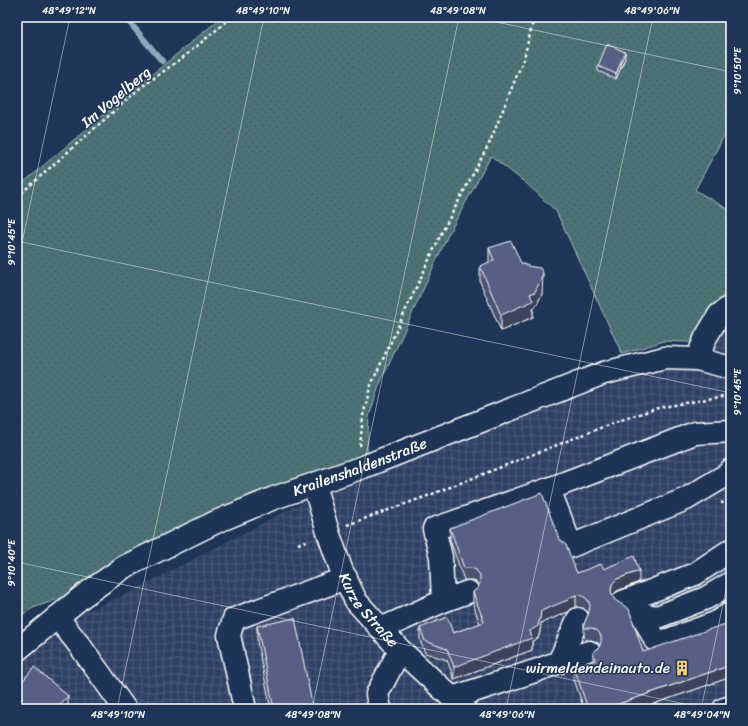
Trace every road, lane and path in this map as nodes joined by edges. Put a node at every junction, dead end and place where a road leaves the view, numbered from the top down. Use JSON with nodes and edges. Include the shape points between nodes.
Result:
{"nodes":[{"id":1,"x":232,"y":17,"type":"edge"},
{"id":2,"x":534,"y":17,"type":"edge"},
{"id":3,"x":17,"y":197,"type":"edge"},
{"id":4,"x":731,"y":306,"type":"edge"},
{"id":5,"x":697,"y":359,"type":"junction"},
{"id":6,"x":731,"y":368,"type":"edge"},
{"id":7,"x":731,"y":391,"type":"edge"},
{"id":8,"x":731,"y":431,"type":"edge"},
{"id":9,"x":363,"y":467,"type":"junction"},
{"id":10,"x":731,"y":470,"type":"edge"},
{"id":11,"x":314,"y":485,"type":"junction"},
{"id":12,"x":549,"y":489,"type":"junction"},
{"id":13,"x":364,"y":519,"type":"dead end"},
{"id":14,"x":731,"y":550,"type":"edge"},
{"id":15,"x":346,"y":578,"type":"junction"},
{"id":16,"x":731,"y":583,"type":"edge"},
{"id":17,"x":468,"y":592,"type":"dead end"},
{"id":18,"x":443,"y":601,"type":"junction"},
{"id":19,"x":731,"y":613,"type":"edge"},
{"id":20,"x":57,"y":617,"type":"junction"},
{"id":21,"x":636,"y":619,"type":"junction"},
{"id":22,"x":381,"y":629,"type":"junction"},
{"id":23,"x":576,"y":641,"type":"dead end"},
{"id":24,"x":20,"y":643,"type":"edge"},
{"id":25,"x":400,"y":650,"type":"junction"},
{"id":26,"x":458,"y":703,"type":"edge"},
{"id":27,"x":731,"y":707,"type":"edge"},
{"id":28,"x":125,"y":709,"type":"edge"},
{"id":29,"x":245,"y":709,"type":"edge"},
{"id":30,"x":380,"y":709,"type":"edge"},
{"id":31,"x":724,"y":709,"type":"edge"}],
"edges":[{"from":1,"to":3,"type":"path","name":"Im Vogelberg","via":[[139,89]]},
{"from":2,"to":9,"type":"path","via":[[524,58],[489,144],[441,234],[370,387],[359,447]]},
{"from":4,"to":5,"type":"street","via":[[719,315],[706,336]]},
{"from":5,"to":6,"type":"street","name":"Krailenshaldenstraße"},
{"from":5,"to":9,"type":"street","name":"Krailenshaldenstraße","via":[[665,358],[604,373]]},
{"from":7,"to":13,"type":"path","via":[[724,396],[658,408],[618,421]]},
{"from":8,"to":12,"type":"street","via":[[695,433]]},
{"from":9,"to":11,"type":"street","name":"Krailenshaldenstraße"},
{"from":10,"to":12,"type":"street","via":[[686,499],[567,548]]},
{"from":11,"to":15,"type":"street","name":"Kurze Straße","via":[[328,532]]},
{"from":11,"to":20,"type":"street","name":"Krailenshaldenstraße","via":[[216,522],[124,567]]},
{"from":12,"to":18,"type":"street","via":[[434,529],[441,557]]},
{"from":14,"to":21,"type":"street"},
{"from":15,"to":22,"type":"street","name":"Kurze Straße","via":[[356,601]]},
{"from":15,"to":29,"type":"street","via":[[234,619],[229,636]]},
{"from":16,"to":21,"type":"street","via":[[706,598],[657,617]]},
{"from":17,"to":18,"type":"street"},
{"from":18,"to":22,"type":"street"},
{"from":19,"to":21,"type":"street","via":[[715,623],[665,642],[655,640]]},
{"from":20,"to":24,"type":"street","name":"Krailenshaldenstraße"},
{"from":20,"to":28,"type":"street"},
{"from":22,"to":25,"type":"street","name":"Kurze Straße"},
{"from":23,"to":26,"type":"street","via":[[538,670]]},
{"from":25,"to":26,"type":"street","name":"Kurze Straße"},
{"from":25,"to":30,"type":"street","via":[[377,694]]},
{"from":27,"to":31,"type":"street"}]}
